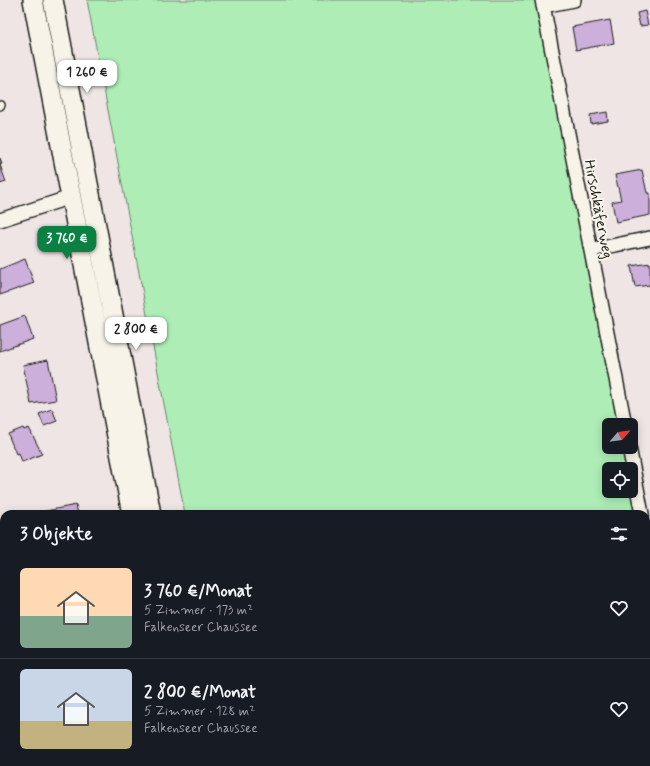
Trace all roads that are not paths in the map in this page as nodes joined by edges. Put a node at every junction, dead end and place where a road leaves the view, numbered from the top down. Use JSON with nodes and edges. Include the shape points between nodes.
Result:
{"nodes":[{"id":1,"x":33,"y":0,"type":"edge"},
{"id":2,"x":53,"y":0,"type":"edge"},
{"id":3,"x":574,"y":0,"type":"edge"},
{"id":4,"x":543,"y":3,"type":"edge"},
{"id":5,"x":90,"y":193,"type":"junction"},
{"id":6,"x":71,"y":197,"type":"junction"},
{"id":7,"x":0,"y":220,"type":"edge"},
{"id":8,"x":650,"y":238,"type":"edge"},
{"id":9,"x":591,"y":250,"type":"junction"},
{"id":10,"x":624,"y":418,"type":"edge"},
{"id":11,"x":631,"y":454,"type":"edge"},
{"id":12,"x":644,"y":493,"type":"edge"},
{"id":13,"x":131,"y":510,"type":"edge"},
{"id":14,"x":150,"y":510,"type":"edge"},
{"id":15,"x":642,"y":510,"type":"edge"}],
"edges":[{"from":1,"to":6,"type":"main road"},
{"from":2,"to":5,"type":"main road"},
{"from":3,"to":4,"type":"street"},
{"from":4,"to":9,"type":"street","name":"Hirschkäferweg"},
{"from":5,"to":6,"type":"main road"},
{"from":5,"to":14,"type":"main road"},
{"from":6,"to":7,"type":"street"},
{"from":6,"to":13,"type":"main road"},
{"from":8,"to":9,"type":"street"},
{"from":9,"to":10,"type":"street","name":"Hirschkäferweg"},
{"from":11,"to":12,"type":"street"},
{"from":12,"to":15,"type":"street"}]}
